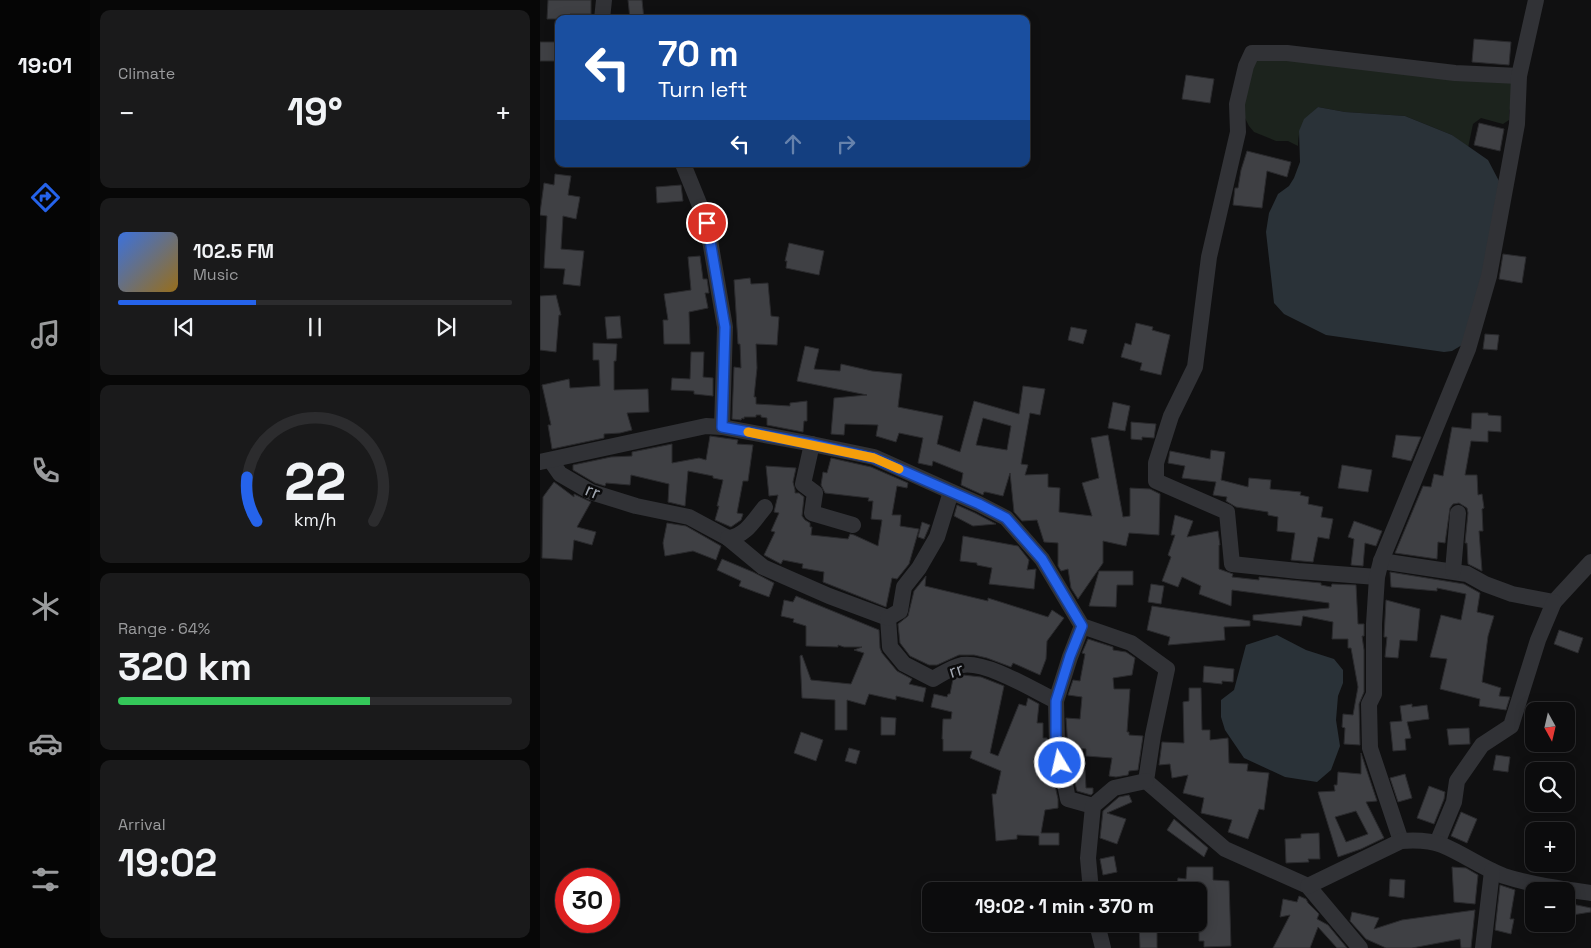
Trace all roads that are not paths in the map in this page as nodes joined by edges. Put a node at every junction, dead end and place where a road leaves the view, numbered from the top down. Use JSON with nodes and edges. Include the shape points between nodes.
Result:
{"nodes":[{"id":1,"x":604,"y":0,"type":"edge"},
{"id":2,"x":1536,"y":0,"type":"edge"},
{"id":3,"x":602,"y":15,"type":"edge"},
{"id":4,"x":1519,"y":76,"type":"junction"},
{"id":5,"x":684,"y":167,"type":"edge"},
{"id":6,"x":722,"y":427,"type":"junction"},
{"id":7,"x":812,"y":444,"type":"junction"},
{"id":8,"x":545,"y":461,"type":"edge"},
{"id":9,"x":951,"y":492,"type":"junction"},
{"id":10,"x":765,"y":507,"type":"dead end"},
{"id":11,"x":1458,"y":513,"type":"dead end"},
{"id":12,"x":853,"y":525,"type":"dead end"},
{"id":13,"x":728,"y":538,"type":"junction"},
{"id":14,"x":1591,"y":562,"type":"edge"},
{"id":15,"x":1379,"y":569,"type":"junction"},
{"id":16,"x":1453,"y":572,"type":"junction"},
{"id":17,"x":1554,"y":602,"type":"junction"},
{"id":18,"x":888,"y":618,"type":"junction"},
{"id":19,"x":1082,"y":626,"type":"junction"},
{"id":20,"x":1056,"y":701,"type":"junction"},
{"id":21,"x":1146,"y":782,"type":"junction"},
{"id":22,"x":1093,"y":806,"type":"junction"},
{"id":23,"x":1400,"y":841,"type":"junction"},
{"id":24,"x":1437,"y":843,"type":"junction"},
{"id":25,"x":1492,"y":870,"type":"junction"},
{"id":26,"x":1090,"y":882,"type":"edge"},
{"id":27,"x":1308,"y":886,"type":"junction"},
{"id":28,"x":1591,"y":893,"type":"edge"},
{"id":29,"x":1099,"y":932,"type":"edge"},
{"id":30,"x":1103,"y":948,"type":"edge"},
{"id":31,"x":1360,"y":948,"type":"edge"},
{"id":32,"x":1484,"y":948,"type":"edge"}],
"edges":[{"from":1,"to":3,"type":"street"},
{"from":2,"to":4,"type":"street"},
{"from":4,"to":15,"type":"street","via":[[1517,124],[1489,276],[1468,348]]},
{"from":4,"to":15,"type":"street","via":[[1455,73],[1287,53],[1252,53],[1246,66],[1237,104],[1238,132],[1209,257],[1194,367],[1171,416],[1156,463],[1156,481],[1227,512],[1232,564],[1298,571]]},
{"from":5,"to":6,"type":"street","via":[[707,223],[725,327]]},
{"from":6,"to":7,"type":"street"},
{"from":6,"to":8,"type":"street","via":[[706,426]]},
{"from":7,"to":9,"type":"street","via":[[874,458]]},
{"from":7,"to":12,"type":"street","via":[[803,484],[815,493],[812,513]]},
{"from":8,"to":13,"type":"street","name":"rr","via":[[591,492],[689,517]]},
{"from":9,"to":18,"type":"street","via":[[936,537],[904,587],[900,611]]},
{"from":9,"to":19,"type":"street","via":[[1006,518],[1042,559]]},
{"from":10,"to":13,"type":"street","via":[[744,532]]},
{"from":11,"to":16,"type":"street"},
{"from":13,"to":18,"type":"street","name":"rr","via":[[764,567]]},
{"from":14,"to":17,"type":"street"},
{"from":15,"to":16,"type":"street"},
{"from":15,"to":23,"type":"street","via":[[1374,624],[1374,694],[1368,704],[1370,748]]},
{"from":16,"to":17,"type":"street","via":[[1467,574],[1512,594]]},
{"from":17,"to":24,"type":"street","via":[[1538,640],[1511,726],[1482,745],[1457,781],[1454,802]]},
{"from":18,"to":20,"type":"street","name":"rr","via":[[890,647],[904,664],[933,679],[962,665],[981,666]]},
{"from":19,"to":20,"type":"street"},
{"from":19,"to":21,"type":"street","via":[[1131,643],[1167,669]]},
{"from":20,"to":22,"type":"street","via":[[1056,745],[1068,799]]},
{"from":21,"to":22,"type":"street","via":[[1114,788]]},
{"from":21,"to":27,"type":"street","via":[[1225,849]]},
{"from":22,"to":26,"type":"street","via":[[1088,858]]},
{"from":23,"to":24,"type":"street"},
{"from":23,"to":27,"type":"street"},
{"from":24,"to":25,"type":"street"},
{"from":25,"to":28,"type":"street","via":[[1536,884]]},
{"from":25,"to":32,"type":"street"},
{"from":27,"to":31,"type":"street"},
{"from":29,"to":30,"type":"street"}]}
